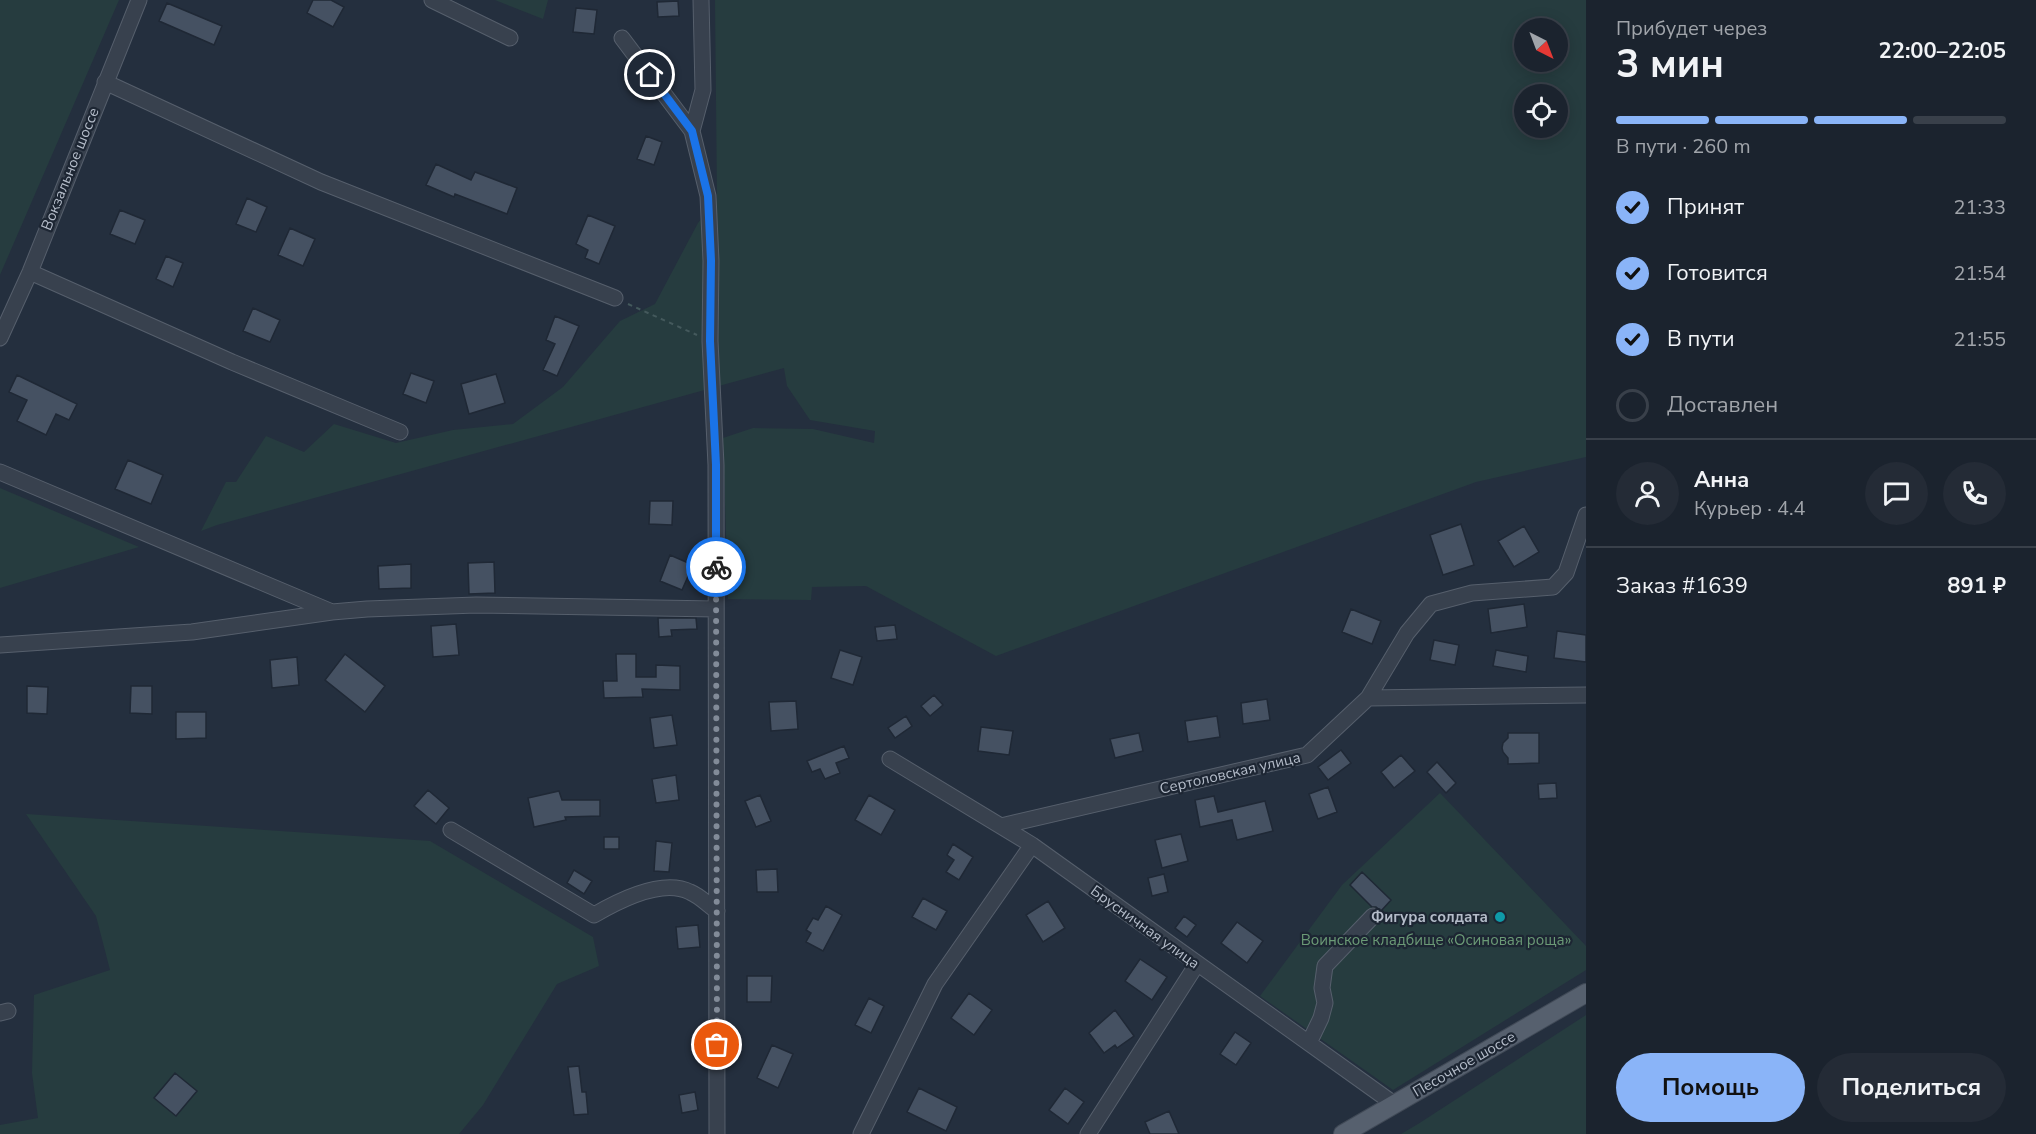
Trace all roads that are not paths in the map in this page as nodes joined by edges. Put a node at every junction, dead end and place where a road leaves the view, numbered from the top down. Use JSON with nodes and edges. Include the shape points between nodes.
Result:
{"nodes":[{"id":1,"x":139,"y":0,"type":"edge"},
{"id":2,"x":432,"y":0,"type":"edge"},
{"id":3,"x":701,"y":0,"type":"edge"},
{"id":4,"x":510,"y":38,"type":"dead end"},
{"id":5,"x":622,"y":38,"type":"dead end"},
{"id":6,"x":105,"y":82,"type":"junction"},
{"id":7,"x":692,"y":131,"type":"junction"},
{"id":8,"x":30,"y":272,"type":"junction"},
{"id":9,"x":615,"y":298,"type":"road end"},
{"id":10,"x":0,"y":338,"type":"edge"},
{"id":11,"x":400,"y":432,"type":"dead end"},
{"id":12,"x":0,"y":472,"type":"edge"},
{"id":13,"x":1586,"y":516,"type":"edge"},
{"id":14,"x":716,"y":609,"type":"junction"},
{"id":15,"x":332,"y":612,"type":"junction"},
{"id":16,"x":0,"y":645,"type":"edge"},
{"id":17,"x":1586,"y":695,"type":"edge"},
{"id":18,"x":1368,"y":698,"type":"junction"},
{"id":19,"x":890,"y":759,"type":"dead end"},
{"id":20,"x":1001,"y":826,"type":"junction"},
{"id":21,"x":451,"y":830,"type":"dead end"},
{"id":22,"x":1032,"y":845,"type":"junction"},
{"id":23,"x":717,"y":911,"type":"junction"},
{"id":24,"x":1373,"y":916,"type":"dead end"},
{"id":25,"x":1197,"y":964,"type":"junction"},
{"id":26,"x":1586,"y":993,"type":"edge"},
{"id":27,"x":1309,"y":1043,"type":"junction"},
{"id":28,"x":1394,"y":1104,"type":"junction"},
{"id":29,"x":717,"y":1134,"type":"edge"},
{"id":30,"x":861,"y":1134,"type":"edge"},
{"id":31,"x":1088,"y":1134,"type":"edge"},
{"id":32,"x":1343,"y":1134,"type":"edge"}],
"edges":[{"from":1,"to":6,"type":"street","name":"Вокзальное шоссе"},
{"from":2,"to":4,"type":"street"},
{"from":3,"to":7,"type":"street","via":[[704,90]]},
{"from":5,"to":7,"type":"street"},
{"from":6,"to":8,"type":"street","name":"Вокзальное шоссе"},
{"from":6,"to":9,"type":"street","via":[[321,182]]},
{"from":7,"to":14,"type":"street","via":[[708,196]]},
{"from":8,"to":10,"type":"street","name":"Вокзальное шоссе"},
{"from":8,"to":11,"type":"street"},
{"from":12,"to":15,"type":"street"},
{"from":13,"to":18,"type":"street","name":"Сертоловская улица","via":[[1566,573],[1553,587],[1472,593],[1431,604],[1407,633]]},
{"from":14,"to":15,"type":"street","via":[[476,605]]},
{"from":14,"to":23,"type":"street"},
{"from":15,"to":16,"type":"street","via":[[192,632]]},
{"from":17,"to":18,"type":"street"},
{"from":18,"to":20,"type":"street","name":"Сертоловская улица","via":[[1307,755]]},
{"from":19,"to":20,"type":"street","name":"Брусничная улица"},
{"from":20,"to":22,"type":"street","name":"Брусничная улица"},
{"from":21,"to":23,"type":"street","via":[[594,915],[620,899],[661,887],[689,891]]},
{"from":22,"to":25,"type":"street","name":"Брусничная улица"},
{"from":22,"to":30,"type":"street","via":[[935,984]]},
{"from":23,"to":29,"type":"street"},
{"from":24,"to":27,"type":"street","via":[[1325,966],[1325,1003]]},
{"from":25,"to":27,"type":"street","name":"Брусничная улица"},
{"from":25,"to":31,"type":"street"},
{"from":26,"to":28,"type":"main road","name":"Песочное шоссе"},
{"from":27,"to":28,"type":"street","name":"Брусничная улица"},
{"from":28,"to":32,"type":"main road","name":"Песочное шоссе"}]}
